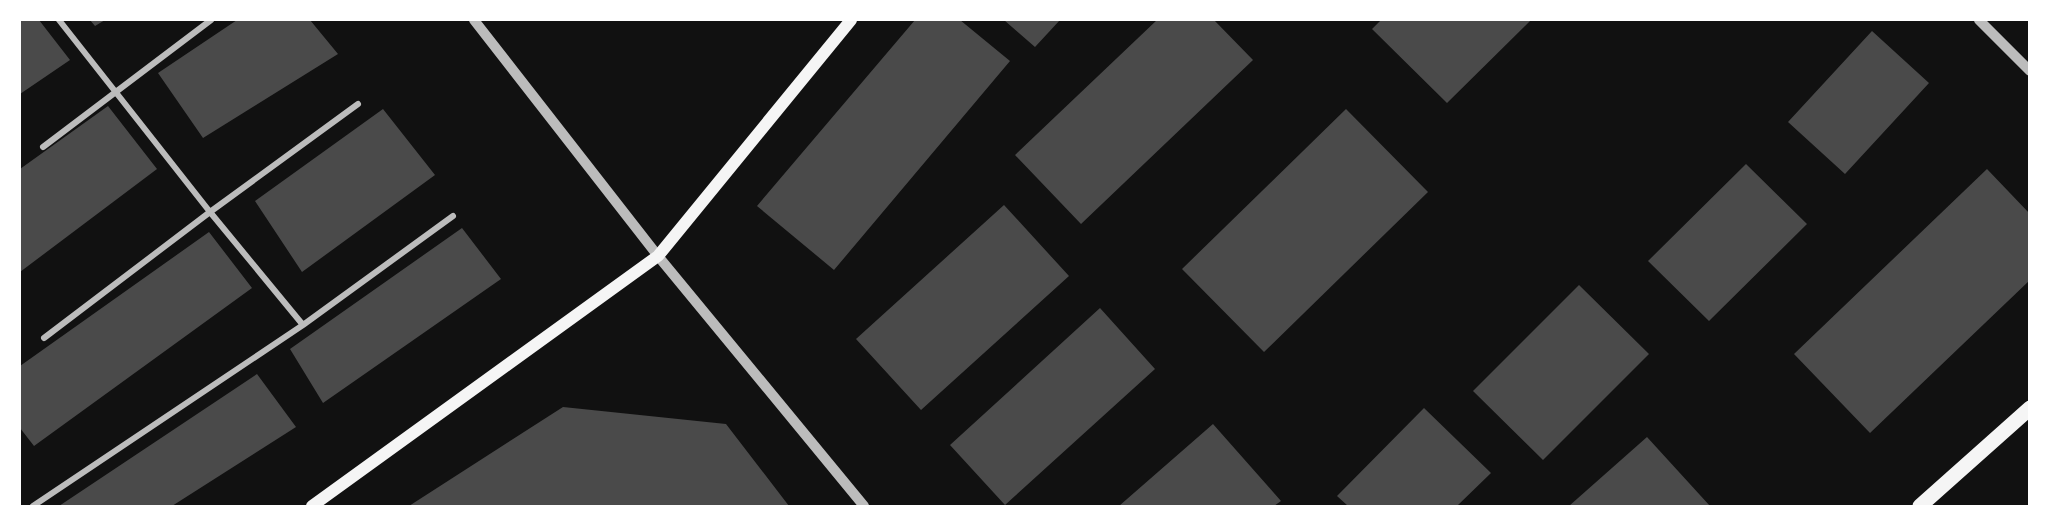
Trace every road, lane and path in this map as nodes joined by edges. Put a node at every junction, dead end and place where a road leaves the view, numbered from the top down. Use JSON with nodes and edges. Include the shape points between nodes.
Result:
{"nodes":[{"id":1,"x":59,"y":20,"type":"edge"},
{"id":2,"x":211,"y":20,"type":"edge"},
{"id":3,"x":474,"y":20,"type":"edge"},
{"id":4,"x":851,"y":20,"type":"edge"},
{"id":5,"x":1979,"y":20,"type":"edge"},
{"id":6,"x":2030,"y":71,"type":"edge"},
{"id":7,"x":116,"y":90,"type":"junction"},
{"id":8,"x":358,"y":104,"type":"dead end"},
{"id":9,"x":43,"y":147,"type":"dead end"},
{"id":10,"x":210,"y":212,"type":"junction"},
{"id":11,"x":453,"y":216,"type":"dead end"},
{"id":12,"x":658,"y":256,"type":"junction"},
{"id":13,"x":303,"y":326,"type":"junction"},
{"id":14,"x":44,"y":338,"type":"dead end"},
{"id":15,"x":2030,"y":408,"type":"edge"},
{"id":16,"x":33,"y":507,"type":"edge"},
{"id":17,"x":312,"y":507,"type":"edge"},
{"id":18,"x":864,"y":507,"type":"edge"},
{"id":19,"x":1920,"y":507,"type":"edge"}],
"edges":[{"from":1,"to":7,"type":"street"},
{"from":2,"to":7,"type":"street"},
{"from":3,"to":12,"type":"street"},
{"from":4,"to":12,"type":"main road"},
{"from":5,"to":6,"type":"street"},
{"from":7,"to":9,"type":"street"},
{"from":7,"to":10,"type":"street"},
{"from":8,"to":10,"type":"street"},
{"from":10,"to":13,"type":"street"},
{"from":10,"to":14,"type":"street"},
{"from":11,"to":13,"type":"street"},
{"from":12,"to":17,"type":"main road"},
{"from":12,"to":18,"type":"street"},
{"from":13,"to":16,"type":"street"},
{"from":15,"to":19,"type":"main road"}]}
